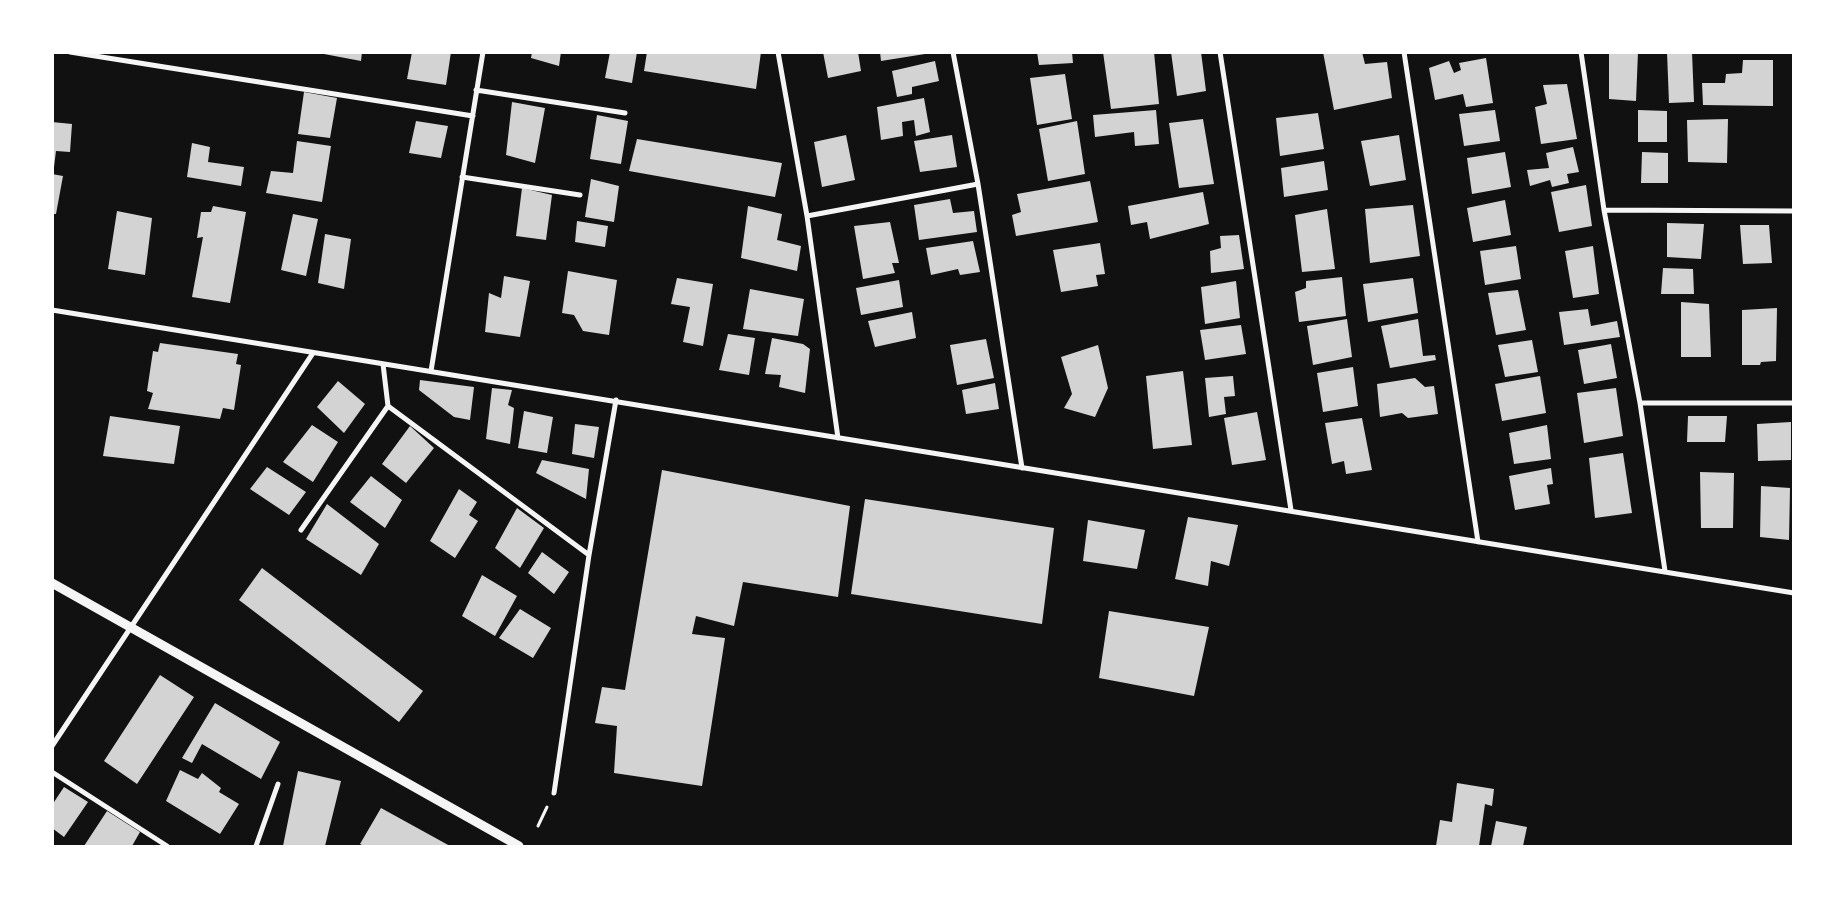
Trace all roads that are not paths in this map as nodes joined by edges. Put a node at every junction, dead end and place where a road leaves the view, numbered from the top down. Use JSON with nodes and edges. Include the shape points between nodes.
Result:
{"nodes":[{"id":1,"x":70,"y":52,"type":"edge"},
{"id":2,"x":483,"y":52,"type":"edge"},
{"id":3,"x":778,"y":52,"type":"edge"},
{"id":4,"x":953,"y":52,"type":"edge"},
{"id":5,"x":1220,"y":52,"type":"edge"},
{"id":6,"x":1404,"y":52,"type":"edge"},
{"id":7,"x":1581,"y":52,"type":"edge"},
{"id":8,"x":476,"y":90,"type":"junction"},
{"id":9,"x":624,"y":113,"type":"dead end"},
{"id":10,"x":473,"y":116,"type":"junction"},
{"id":11,"x":462,"y":177,"type":"junction"},
{"id":12,"x":978,"y":184,"type":"junction"},
{"id":13,"x":580,"y":195,"type":"dead end"},
{"id":14,"x":1604,"y":210,"type":"junction"},
{"id":15,"x":1794,"y":211,"type":"edge"},
{"id":16,"x":807,"y":216,"type":"junction"},
{"id":17,"x":52,"y":310,"type":"edge"},
{"id":18,"x":314,"y":353,"type":"junction"},
{"id":19,"x":383,"y":364,"type":"junction"},
{"id":20,"x":431,"y":371,"type":"junction"},
{"id":21,"x":616,"y":400,"type":"junction"},
{"id":22,"x":1640,"y":403,"type":"junction"},
{"id":23,"x":1794,"y":403,"type":"edge"},
{"id":24,"x":388,"y":406,"type":"junction"},
{"id":25,"x":838,"y":438,"type":"junction"},
{"id":26,"x":1022,"y":468,"type":"junction"},
{"id":27,"x":1291,"y":510,"type":"junction"},
{"id":28,"x":301,"y":530,"type":"dead end"},
{"id":29,"x":1478,"y":542,"type":"junction"},
{"id":30,"x":589,"y":554,"type":"junction"},
{"id":31,"x":1666,"y":571,"type":"junction"},
{"id":32,"x":52,"y":583,"type":"edge"},
{"id":33,"x":1794,"y":593,"type":"edge"},
{"id":34,"x":52,"y":746,"type":"edge"},
{"id":35,"x":52,"y":772,"type":"edge"},
{"id":36,"x":278,"y":784,"type":"dead end"},
{"id":37,"x":554,"y":792,"type":"dead end"},
{"id":38,"x":167,"y":846,"type":"edge"},
{"id":39,"x":256,"y":846,"type":"edge"},
{"id":40,"x":519,"y":846,"type":"edge"}],
"edges":[{"from":1,"to":10,"type":"street"},
{"from":2,"to":8,"type":"street"},
{"from":3,"to":16,"type":"street"},
{"from":4,"to":12,"type":"street"},
{"from":5,"to":27,"type":"street"},
{"from":6,"to":29,"type":"street"},
{"from":7,"to":14,"type":"street"},
{"from":8,"to":9,"type":"street"},
{"from":8,"to":10,"type":"street"},
{"from":10,"to":11,"type":"street"},
{"from":11,"to":13,"type":"street"},
{"from":11,"to":20,"type":"street"},
{"from":12,"to":16,"type":"street"},
{"from":12,"to":26,"type":"street"},
{"from":14,"to":15,"type":"street"},
{"from":14,"to":22,"type":"street"},
{"from":16,"to":25,"type":"street"},
{"from":17,"to":18,"type":"street"},
{"from":18,"to":19,"type":"street"},
{"from":18,"to":34,"type":"street"},
{"from":19,"to":20,"type":"street"},
{"from":19,"to":24,"type":"street"},
{"from":20,"to":21,"type":"street"},
{"from":21,"to":25,"type":"street"},
{"from":21,"to":30,"type":"street"},
{"from":22,"to":23,"type":"street"},
{"from":22,"to":31,"type":"street"},
{"from":24,"to":28,"type":"street"},
{"from":24,"to":30,"type":"street"},
{"from":25,"to":26,"type":"street"},
{"from":26,"to":27,"type":"street"},
{"from":27,"to":29,"type":"street"},
{"from":29,"to":31,"type":"street"},
{"from":30,"to":37,"type":"street"},
{"from":31,"to":33,"type":"street"},
{"from":32,"to":40,"type":"street"},
{"from":35,"to":38,"type":"street"},
{"from":36,"to":39,"type":"street"}]}
